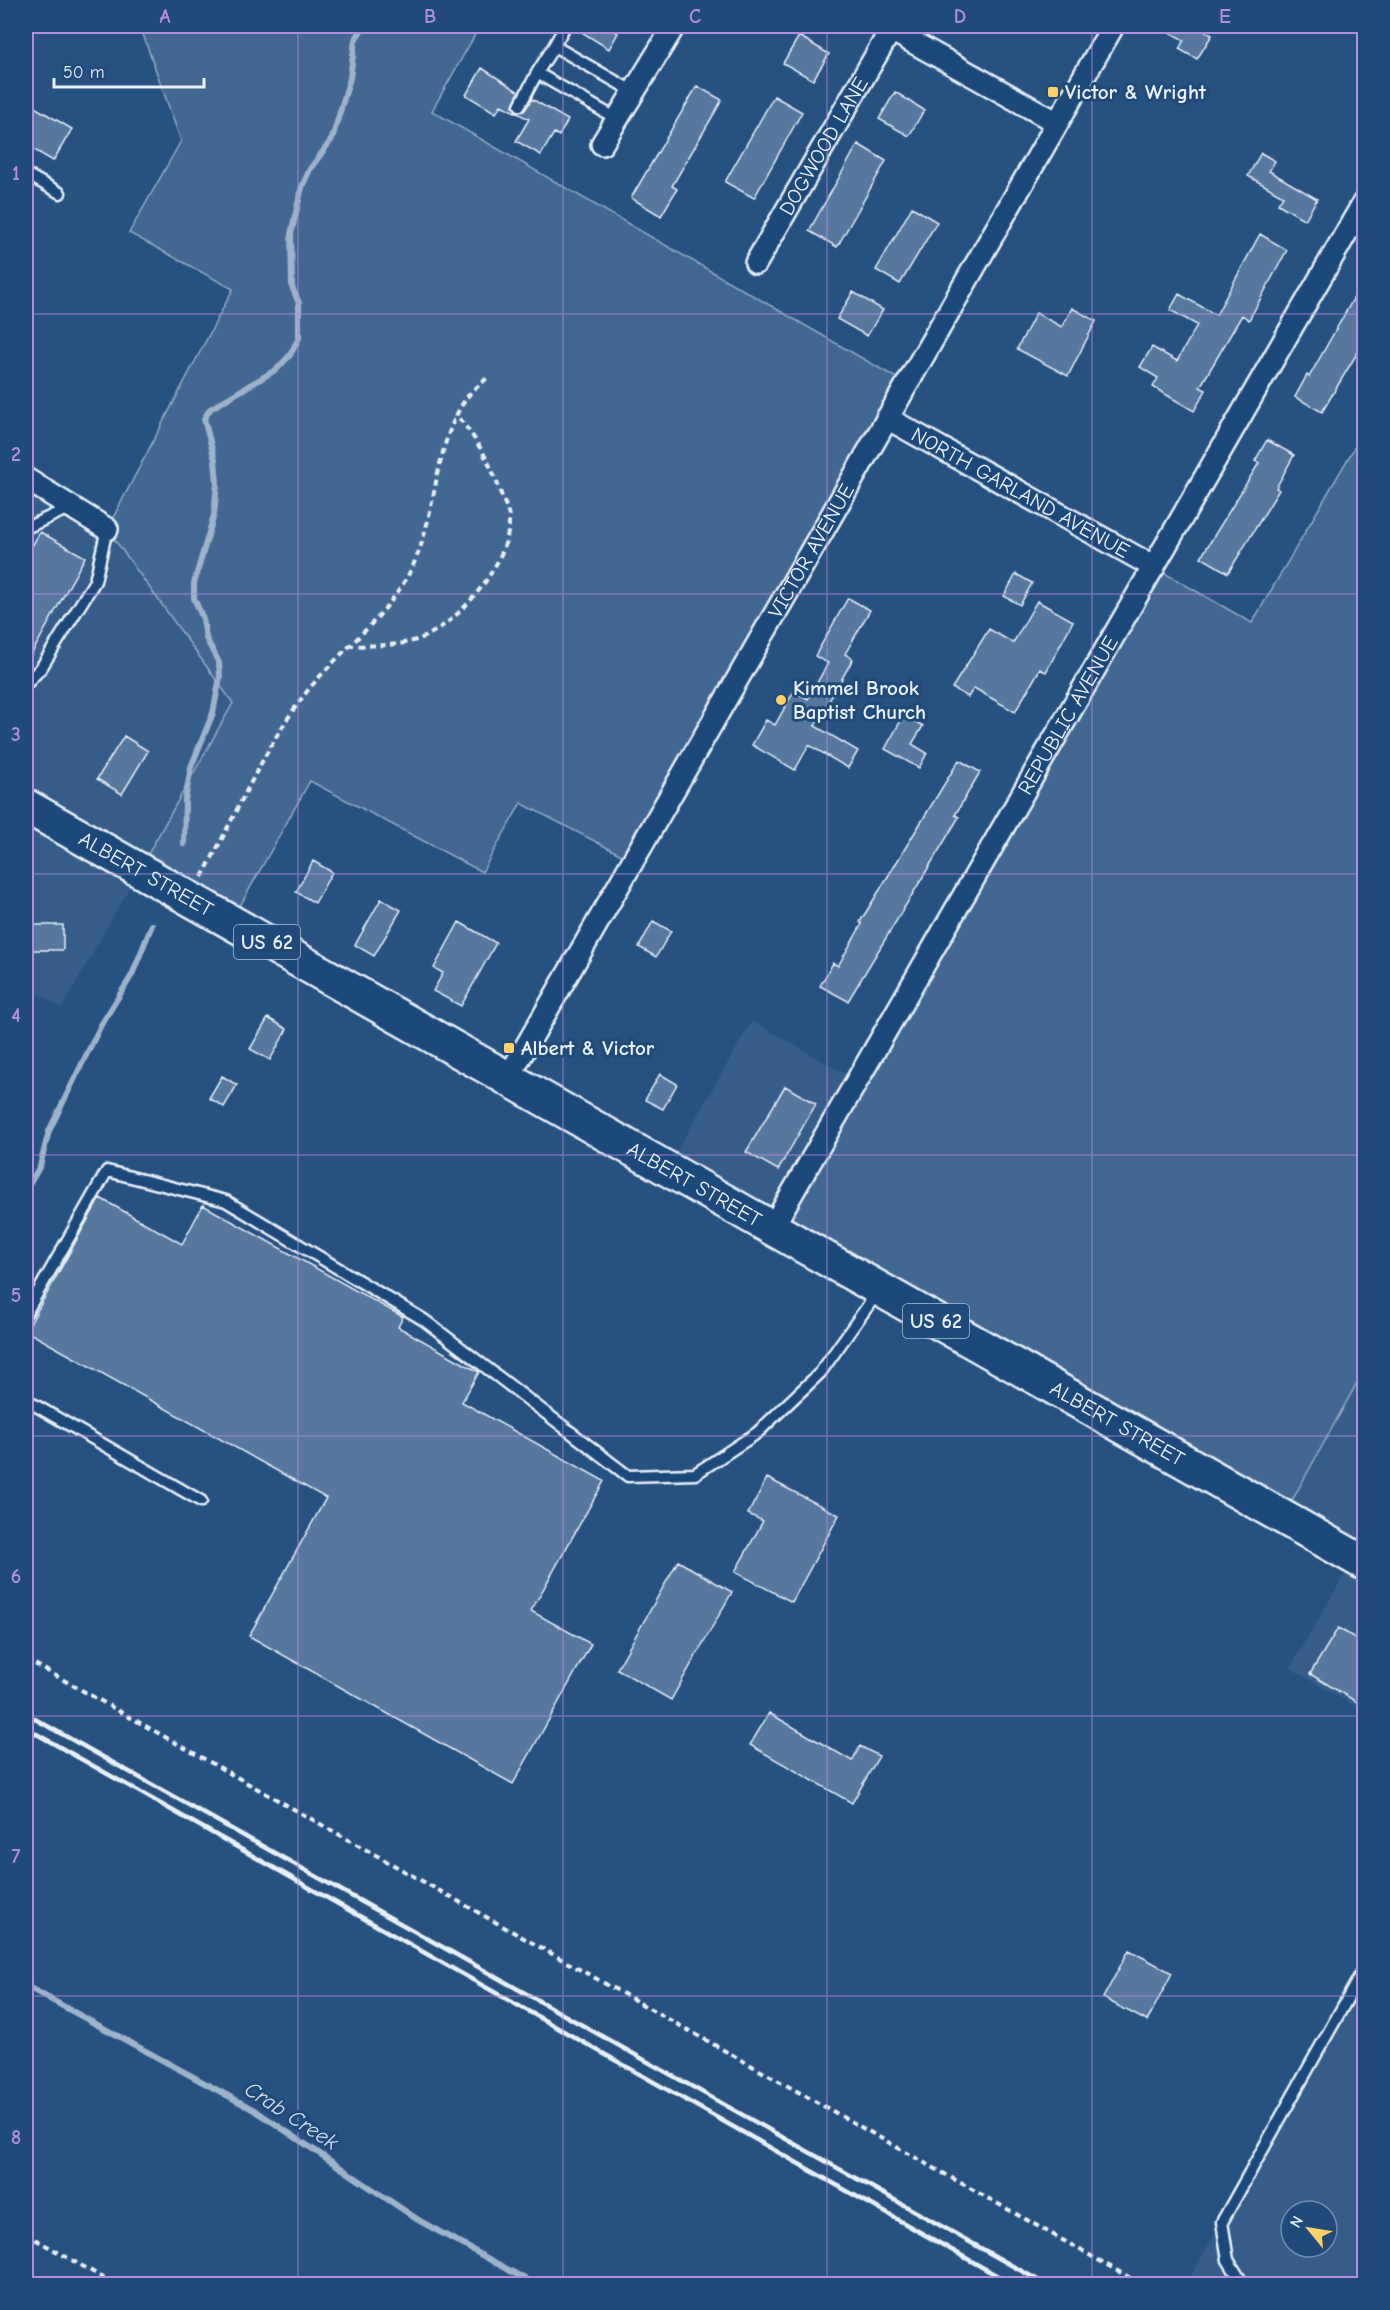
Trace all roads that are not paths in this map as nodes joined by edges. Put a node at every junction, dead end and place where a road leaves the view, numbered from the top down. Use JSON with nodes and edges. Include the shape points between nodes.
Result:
{"nodes":[{"id":1,"x":565,"y":26,"type":"edge"},
{"id":2,"x":674,"y":26,"type":"edge"},
{"id":3,"x":1113,"y":26,"type":"edge"},
{"id":4,"x":889,"y":27,"type":"edge"},
{"id":5,"x":554,"y":46,"type":"junction"},
{"id":6,"x":537,"y":72,"type":"junction"},
{"id":7,"x":634,"y":92,"type":"junction"},
{"id":8,"x":520,"y":105,"type":"dead end"},
{"id":9,"x":617,"y":119,"type":"junction"},
{"id":10,"x":1056,"y":122,"type":"junction"},
{"id":11,"x":602,"y":144,"type":"dead end"},
{"id":12,"x":26,"y":174,"type":"edge"},
{"id":13,"x":60,"y":193,"type":"dead end"},
{"id":14,"x":1365,"y":202,"type":"edge"},
{"id":15,"x":756,"y":263,"type":"dead end"},
{"id":16,"x":887,"y":418,"type":"junction"},
{"id":17,"x":26,"y":479,"type":"edge"},
{"id":18,"x":72,"y":507,"type":"junction"},
{"id":19,"x":26,"y":528,"type":"edge"},
{"id":20,"x":107,"y":529,"type":"joint"},
{"id":21,"x":1154,"y":567,"type":"junction"},
{"id":22,"x":26,"y":684,"type":"edge"},
{"id":23,"x":26,"y":806,"type":"edge"},
{"id":24,"x":508,"y":1078,"type":"junction"},
{"id":25,"x":772,"y":1228,"type":"junction"},
{"id":26,"x":880,"y":1289,"type":"junction"},
{"id":27,"x":26,"y":1313,"type":"edge"},
{"id":28,"x":26,"y":1400,"type":"edge"},
{"id":29,"x":201,"y":1501,"type":"dead end"},
{"id":30,"x":1365,"y":1563,"type":"edge"},
{"id":31,"x":1365,"y":1969,"type":"edge"},
{"id":32,"x":1243,"y":2284,"type":"edge"}],
"edges":[{"from":1,"to":5,"type":"lane"},
{"from":2,"to":7,"type":"street"},
{"from":3,"to":10,"type":"street","name":"VICTOR AVENUE"},
{"from":4,"to":10,"type":"street"},
{"from":4,"to":15,"type":"street","name":"DOGWOOD LANE"},
{"from":5,"to":6,"type":"lane"},
{"from":5,"to":7,"type":"lane"},
{"from":6,"to":8,"type":"lane"},
{"from":6,"to":9,"type":"lane"},
{"from":7,"to":9,"type":"street"},
{"from":9,"to":11,"type":"street"},
{"from":10,"to":16,"type":"street","name":"VICTOR AVENUE"},
{"from":12,"to":13,"type":"lane"},
{"from":14,"to":21,"type":"street","name":"REPUBLIC AVENUE"},
{"from":16,"to":21,"type":"street","name":"NORTH GARLAND AVENUE"},
{"from":16,"to":24,"type":"street","name":"VICTOR AVENUE"},
{"from":17,"to":18,"type":"street"},
{"from":18,"to":19,"type":"lane"},
{"from":18,"to":20,"type":"street"},
{"from":20,"to":22,"type":"lane","via":[[95,581],[41,668]]},
{"from":21,"to":25,"type":"street","name":"REPUBLIC AVENUE"},
{"from":23,"to":24,"type":"main road","name":"ALBERT STREET","number":"US 62"},
{"from":24,"to":25,"type":"main road","name":"ALBERT STREET","number":"US 62"},
{"from":25,"to":26,"type":"main road","name":"ALBERT STREET","number":"US 62"},
{"from":26,"to":27,"type":"lane","via":[[820,1373],[757,1433],[695,1474],[628,1476],[423,1320],[226,1201],[107,1171]]},
{"from":26,"to":30,"type":"main road","name":"ALBERT STREET","number":"US 62"},
{"from":28,"to":29,"type":"lane"},
{"from":31,"to":32,"type":"lane","via":[[1222,2222],[1228,2260]]}]}
